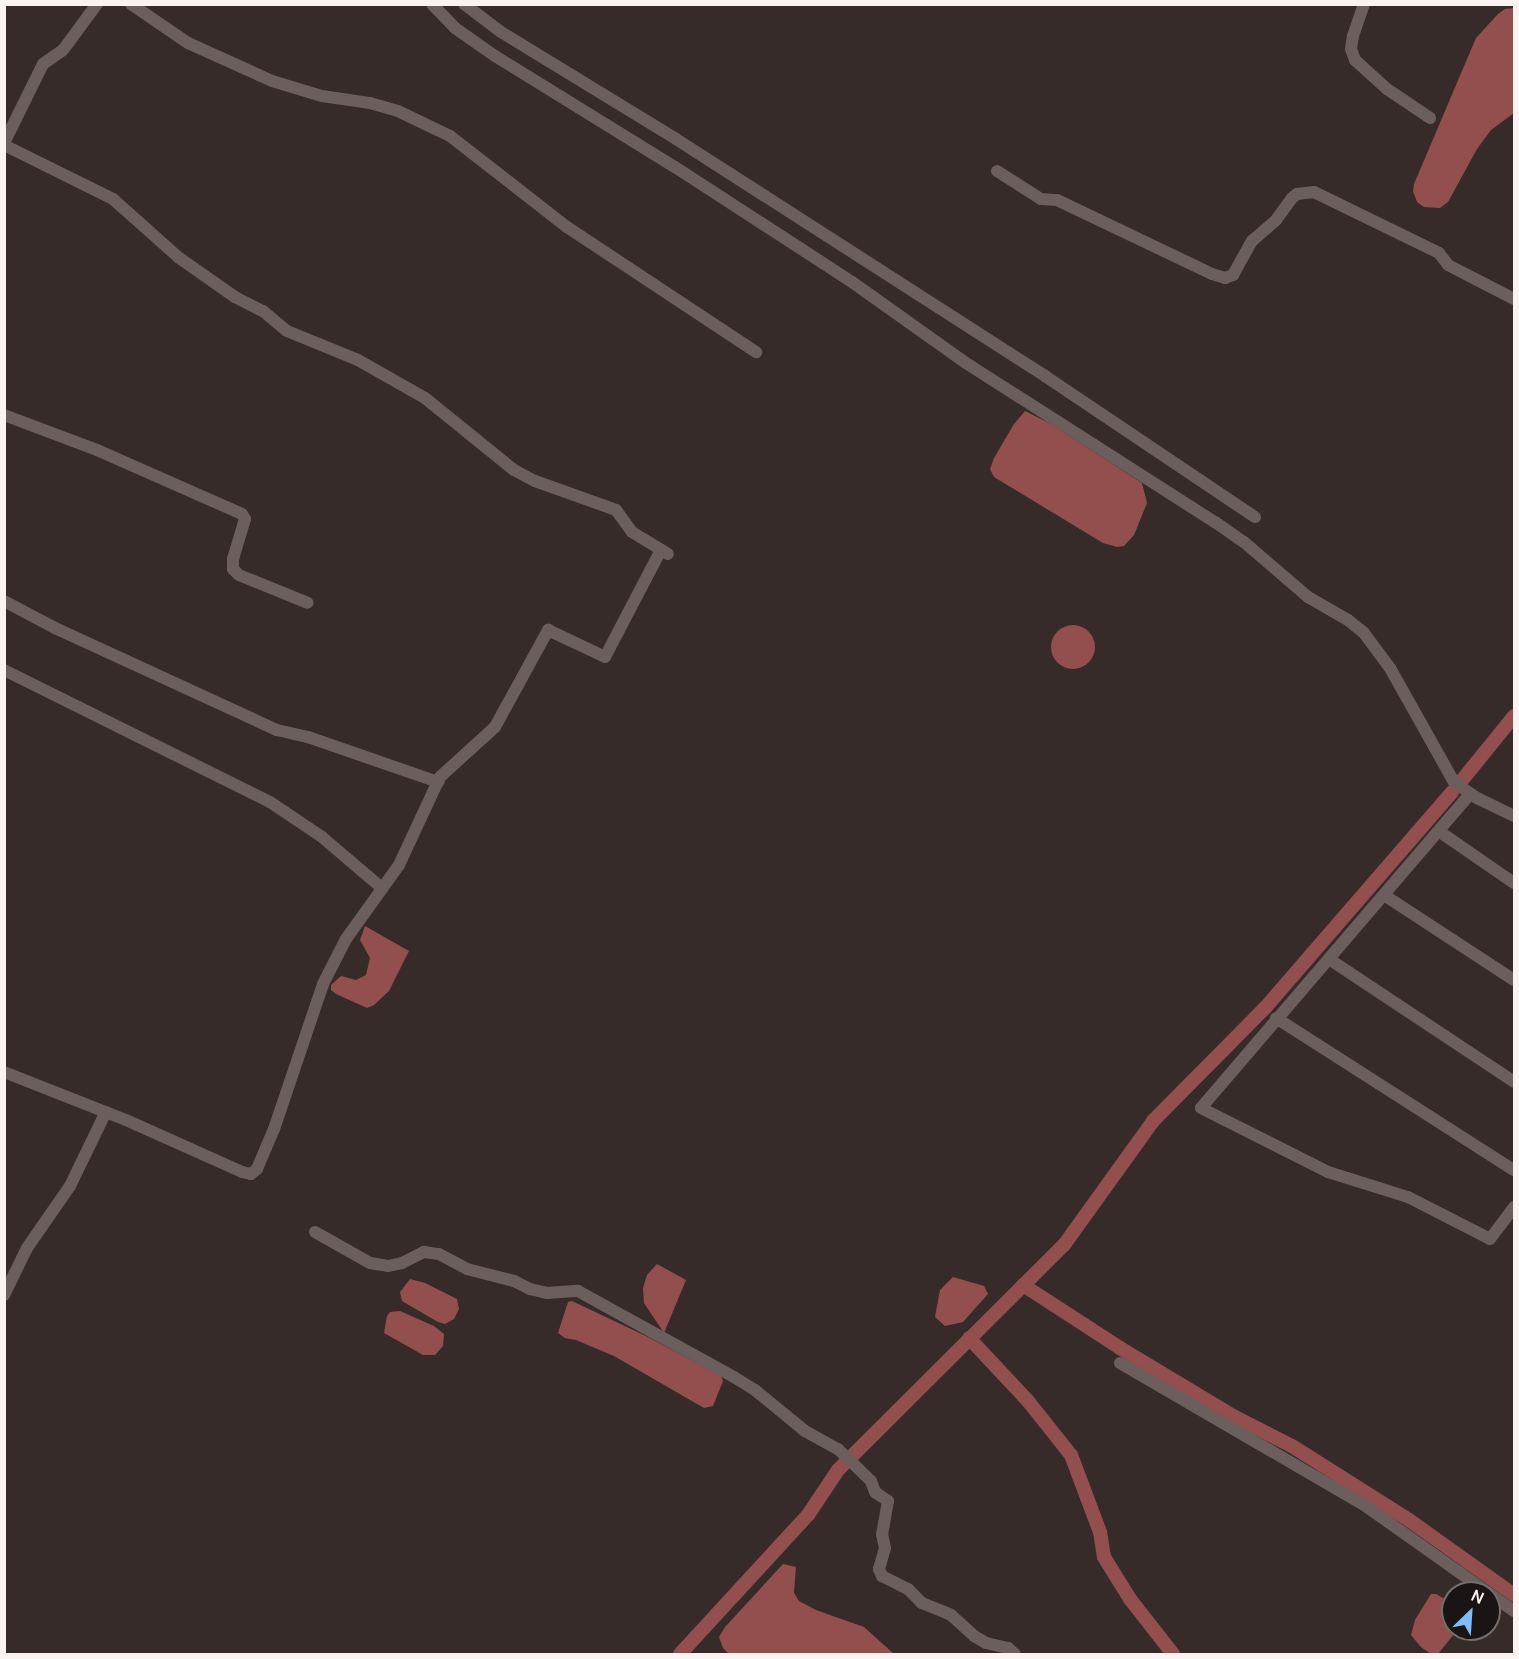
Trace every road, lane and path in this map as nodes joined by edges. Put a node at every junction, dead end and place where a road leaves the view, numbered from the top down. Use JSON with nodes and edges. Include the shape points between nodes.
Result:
{"nodes":[{"id":1,"x":97,"y":4,"type":"edge"},
{"id":2,"x":131,"y":4,"type":"edge"},
{"id":3,"x":432,"y":4,"type":"edge"},
{"id":4,"x":464,"y":4,"type":"edge"},
{"id":5,"x":1364,"y":4,"type":"edge"},
{"id":6,"x":1430,"y":118,"type":"dead end"},
{"id":7,"x":4,"y":144,"type":"edge"},
{"id":8,"x":997,"y":171,"type":"dead end"},
{"id":9,"x":1515,"y":299,"type":"edge"},
{"id":10,"x":756,"y":352,"type":"dead end"},
{"id":11,"x":4,"y":415,"type":"edge"},
{"id":12,"x":1255,"y":517,"type":"dead end"},
{"id":13,"x":4,"y":601,"type":"edge"},
{"id":14,"x":308,"y":603,"type":"dead end"},
{"id":15,"x":4,"y":670,"type":"edge"},
{"id":16,"x":438,"y":782,"type":"junction"},
{"id":17,"x":1470,"y":794,"type":"junction"},
{"id":18,"x":1515,"y":816,"type":"edge"},
{"id":19,"x":1440,"y":832,"type":"junction"},
{"id":20,"x":1515,"y":884,"type":"edge"},
{"id":21,"x":382,"y":888,"type":"junction"},
{"id":22,"x":1384,"y":895,"type":"junction"},
{"id":23,"x":1329,"y":959,"type":"junction"},
{"id":24,"x":1515,"y":980,"type":"edge"},
{"id":25,"x":1276,"y":1018,"type":"junction"},
{"id":26,"x":4,"y":1072,"type":"edge"},
{"id":27,"x":1515,"y":1082,"type":"edge"},
{"id":28,"x":106,"y":1112,"type":"junction"},
{"id":29,"x":1515,"y":1170,"type":"edge"},
{"id":30,"x":1515,"y":1207,"type":"edge"},
{"id":31,"x":315,"y":1232,"type":"dead end"},
{"id":32,"x":4,"y":1295,"type":"edge"},
{"id":33,"x":1120,"y":1363,"type":"dead end"},
{"id":34,"x":1515,"y":1611,"type":"edge"},
{"id":35,"x":1015,"y":1654,"type":"edge"}],
"edges":[{"from":1,"to":7,"type":"street","via":[[63,50],[43,64]]},
{"from":2,"to":10,"type":"street","via":[[188,43],[272,81],[322,96],[398,111],[450,136],[567,227]]},
{"from":3,"to":17,"type":"street","via":[[455,28],[495,57],[675,166],[852,282],[966,363],[1215,522],[1308,597],[1348,620],[1375,646],[1419,716],[1446,770]]},
{"from":4,"to":12,"type":"street","via":[[501,32],[686,145],[1046,376]]},
{"from":5,"to":6,"type":"street","via":[[1353,36],[1351,49],[1355,60],[1387,89]]},
{"from":7,"to":16,"type":"street","via":[[113,199],[178,257],[235,297],[263,311],[287,331],[358,360],[425,398],[514,470],[616,510],[632,532],[665,552],[606,657],[548,630],[495,727],[450,766]]},
{"from":8,"to":9,"type":"street","via":[[1041,199],[1057,200],[1225,278],[1239,268],[1252,241],[1276,220],[1292,198],[1314,192],[1439,253],[1448,265]]},
{"from":11,"to":14,"type":"street","via":[[242,514],[233,569],[238,575]]},
{"from":13,"to":16,"type":"street","via":[[277,730]]},
{"from":15,"to":21,"type":"street","via":[[270,801],[322,837]]},
{"from":16,"to":21,"type":"street","via":[[399,865]]},
{"from":17,"to":18,"type":"street"},
{"from":17,"to":19,"type":"street"},
{"from":19,"to":20,"type":"street"},
{"from":19,"to":22,"type":"street"},
{"from":21,"to":28,"type":"street","via":[[346,939],[323,984],[257,1169],[250,1174],[242,1172]]},
{"from":22,"to":23,"type":"street"},
{"from":22,"to":24,"type":"street"},
{"from":23,"to":25,"type":"street"},
{"from":23,"to":27,"type":"street"},
{"from":25,"to":29,"type":"street"},
{"from":25,"to":30,"type":"street","via":[[1201,1108],[1328,1172],[1408,1197],[1490,1239]]},
{"from":26,"to":28,"type":"street"},
{"from":28,"to":32,"type":"street","via":[[70,1186],[23,1254]]},
{"from":31,"to":35,"type":"street","via":[[370,1263],[388,1266],[424,1252],[439,1254],[474,1271],[530,1289],[547,1293],[578,1291],[734,1377],[805,1431],[838,1449],[860,1468],[875,1492],[888,1501],[882,1534],[885,1548],[879,1569],[882,1576],[908,1589],[922,1603],[951,1615],[974,1636]]},
{"from":33,"to":34,"type":"street","via":[[1367,1507]]}]}
